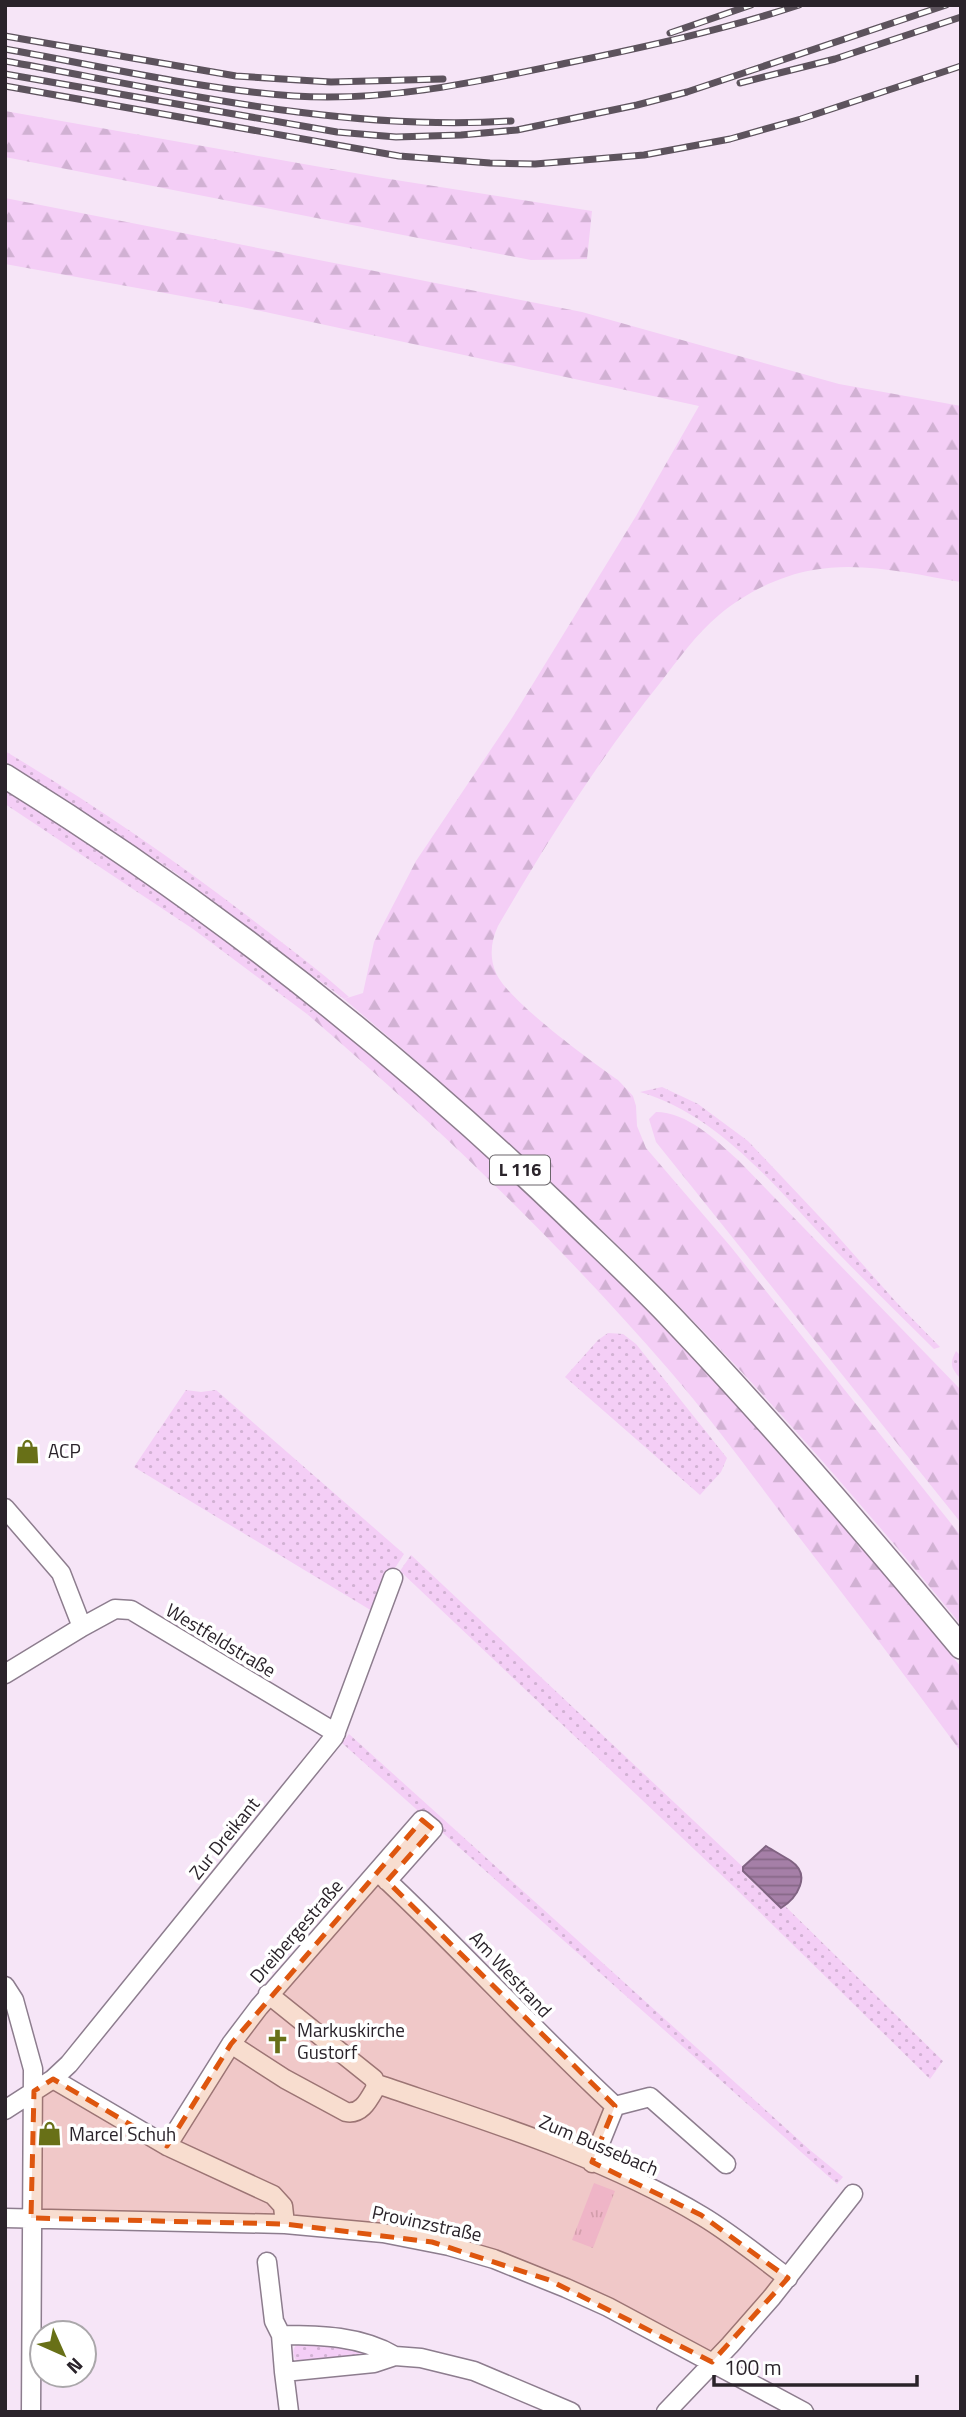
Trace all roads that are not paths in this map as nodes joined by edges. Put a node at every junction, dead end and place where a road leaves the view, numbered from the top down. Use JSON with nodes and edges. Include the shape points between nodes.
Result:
{"nodes":[{"id":1,"x":5,"y":776,"type":"edge"},
{"id":2,"x":5,"y":1508,"type":"edge"},
{"id":3,"x":393,"y":1578,"type":"dead end"},
{"id":4,"x":82,"y":1628,"type":"junction"},
{"id":5,"x":961,"y":1647,"type":"edge"},
{"id":6,"x":5,"y":1674,"type":"edge"},
{"id":7,"x":336,"y":1733,"type":"junction"},
{"id":8,"x":382,"y":1876,"type":"joint"},
{"id":9,"x":5,"y":1986,"type":"edge"},
{"id":10,"x":268,"y":1994,"type":"junction"},
{"id":11,"x":231,"y":2044,"type":"junction"},
{"id":12,"x":53,"y":2078,"type":"junction"},
{"id":13,"x":377,"y":2084,"type":"junction"},
{"id":14,"x":34,"y":2091,"type":"junction"},
{"id":15,"x":615,"y":2106,"type":"junction"},
{"id":16,"x":5,"y":2110,"type":"edge"},
{"id":17,"x":167,"y":2146,"type":"junction"},
{"id":18,"x":592,"y":2162,"type":"junction"},
{"id":19,"x":726,"y":2164,"type":"dead end"},
{"id":20,"x":853,"y":2194,"type":"dead end"},
{"id":21,"x":5,"y":2218,"type":"edge"},
{"id":22,"x":31,"y":2218,"type":"junction"},
{"id":23,"x":285,"y":2224,"type":"junction"},
{"id":24,"x":267,"y":2262,"type":"dead end"},
{"id":25,"x":788,"y":2278,"type":"junction"},
{"id":26,"x":281,"y":2335,"type":"junction"},
{"id":27,"x":395,"y":2356,"type":"junction"},
{"id":28,"x":712,"y":2362,"type":"junction"},
{"id":29,"x":284,"y":2372,"type":"junction"},
{"id":30,"x":31,"y":2412,"type":"edge"},
{"id":31,"x":289,"y":2412,"type":"edge"},
{"id":32,"x":571,"y":2412,"type":"edge"},
{"id":33,"x":666,"y":2412,"type":"edge"},
{"id":34,"x":803,"y":2412,"type":"edge"}],
"edges":[{"from":1,"to":5,"type":"main road","number":"L 116","via":[[132,858],[275,962],[495,1147],[671,1317],[816,1476]]},
{"from":2,"to":4,"type":"street","via":[[61,1573]]},
{"from":3,"to":7,"type":"street","name":"Zur Dreikant"},
{"from":4,"to":6,"type":"street","name":"Westfeldstraße"},
{"from":4,"to":7,"type":"street","name":"Westfeldstraße","via":[[115,1609],[131,1610]]},
{"from":7,"to":12,"type":"street","name":"Zur Dreikant"},
{"from":8,"to":10,"type":"street","name":"Dreibergestraße"},
{"from":8,"to":15,"type":"street","name":"Am Westrand"},
{"from":9,"to":14,"type":"street","via":[[30,2050]]},
{"from":10,"to":11,"type":"street","name":"Dreibergestraße"},
{"from":10,"to":13,"type":"street"},
{"from":11,"to":13,"type":"street","via":[[348,2113],[362,2108]]},
{"from":11,"to":17,"type":"street","name":"Dreibergestraße"},
{"from":12,"to":14,"type":"street","name":"Zur Dreikant"},
{"from":12,"to":17,"type":"street"},
{"from":13,"to":18,"type":"street","name":"Zum Bussebach"},
{"from":14,"to":16,"type":"street","name":"Zur Dreikant"},
{"from":14,"to":22,"type":"street"},
{"from":15,"to":18,"type":"street"},
{"from":15,"to":19,"type":"street","via":[[650,2097]]},
{"from":17,"to":23,"type":"street","via":[[273,2195],[283,2206]]},
{"from":18,"to":25,"type":"street","name":"Zum Bussebach","via":[[701,2215]]},
{"from":20,"to":25,"type":"street"},
{"from":21,"to":22,"type":"street","name":"Provinzstraße"},
{"from":22,"to":23,"type":"street","name":"Provinzstraße"},
{"from":22,"to":30,"type":"street"},
{"from":23,"to":28,"type":"street","name":"Provinzstraße","via":[[400,2236],[480,2255],[566,2288]]},
{"from":24,"to":26,"type":"street","via":[[274,2321]]},
{"from":25,"to":28,"type":"street"},
{"from":26,"to":27,"type":"street","via":[[336,2337]]},
{"from":26,"to":29,"type":"street"},
{"from":27,"to":29,"type":"street","via":[[374,2363]]},
{"from":27,"to":32,"type":"street","via":[[460,2366]]},
{"from":28,"to":33,"type":"street"},
{"from":28,"to":34,"type":"street","name":"Provinzstraße"},
{"from":29,"to":31,"type":"street"}]}
